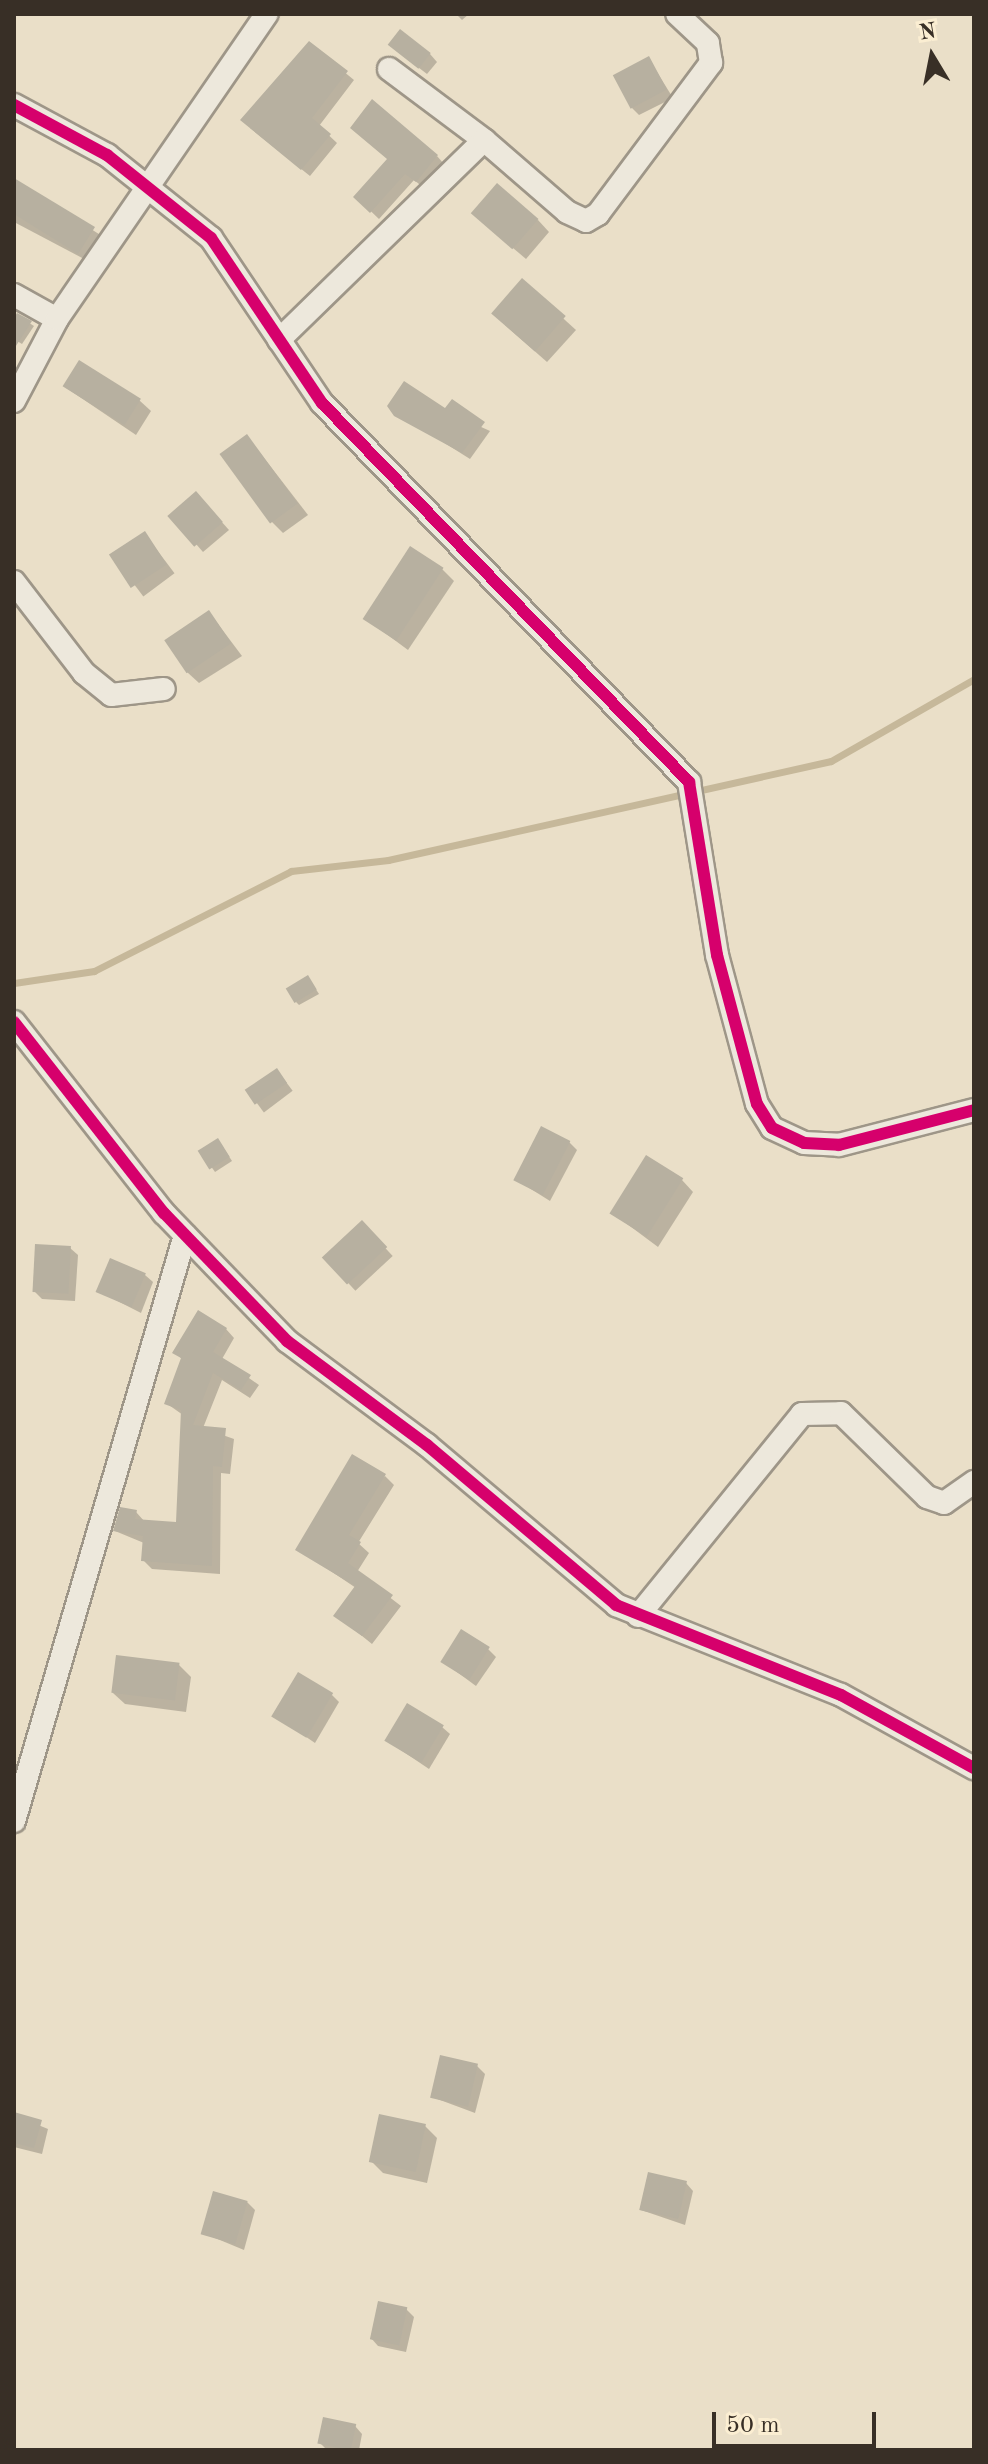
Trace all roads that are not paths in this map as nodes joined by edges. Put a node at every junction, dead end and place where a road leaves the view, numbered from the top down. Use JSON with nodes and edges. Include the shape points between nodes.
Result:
{"nodes":[{"id":1,"x":267,"y":14,"type":"edge"},
{"id":2,"x":677,"y":14,"type":"edge"},
{"id":3,"x":389,"y":69,"type":"dead end"},
{"id":4,"x":14,"y":105,"type":"edge"},
{"id":5,"x":484,"y":140,"type":"junction"},
{"id":6,"x":148,"y":183,"type":"junction"},
{"id":7,"x":14,"y":295,"type":"edge"},
{"id":8,"x":57,"y":319,"type":"junction"},
{"id":9,"x":279,"y":340,"type":"junction"},
{"id":10,"x":14,"y":401,"type":"edge"},
{"id":11,"x":14,"y":582,"type":"edge"},
{"id":12,"x":164,"y":689,"type":"dead end"},
{"id":13,"x":14,"y":1022,"type":"edge"},
{"id":14,"x":974,"y":1110,"type":"edge"},
{"id":15,"x":185,"y":1235,"type":"junction"},
{"id":16,"x":974,"y":1482,"type":"edge"},
{"id":17,"x":638,"y":1616,"type":"junction"},
{"id":18,"x":974,"y":1768,"type":"edge"},
{"id":19,"x":14,"y":1821,"type":"edge"}],
"edges":[{"from":1,"to":6,"type":"street"},
{"from":2,"to":5,"type":"street","via":[[708,43],[711,63],[598,214],[586,221],[567,212]]},
{"from":3,"to":5,"type":"street"},
{"from":4,"to":6,"type":"street"},
{"from":5,"to":9,"type":"street"},
{"from":6,"to":8,"type":"street"},
{"from":6,"to":9,"type":"street","via":[[211,238]]},
{"from":7,"to":8,"type":"street"},
{"from":8,"to":10,"type":"street"},
{"from":9,"to":14,"type":"street","via":[[322,403],[689,782],[717,955],[757,1104],[772,1128],[804,1143],[839,1145]]},
{"from":11,"to":12,"type":"street","via":[[84,673],[111,695]]},
{"from":13,"to":15,"type":"street"},
{"from":15,"to":17,"type":"street","via":[[287,1341]]},
{"from":15,"to":19,"type":"street"},
{"from":16,"to":17,"type":"street","via":[[944,1503],[927,1497],[841,1413],[802,1414]]},
{"from":17,"to":18,"type":"street","via":[[841,1695]]}]}
